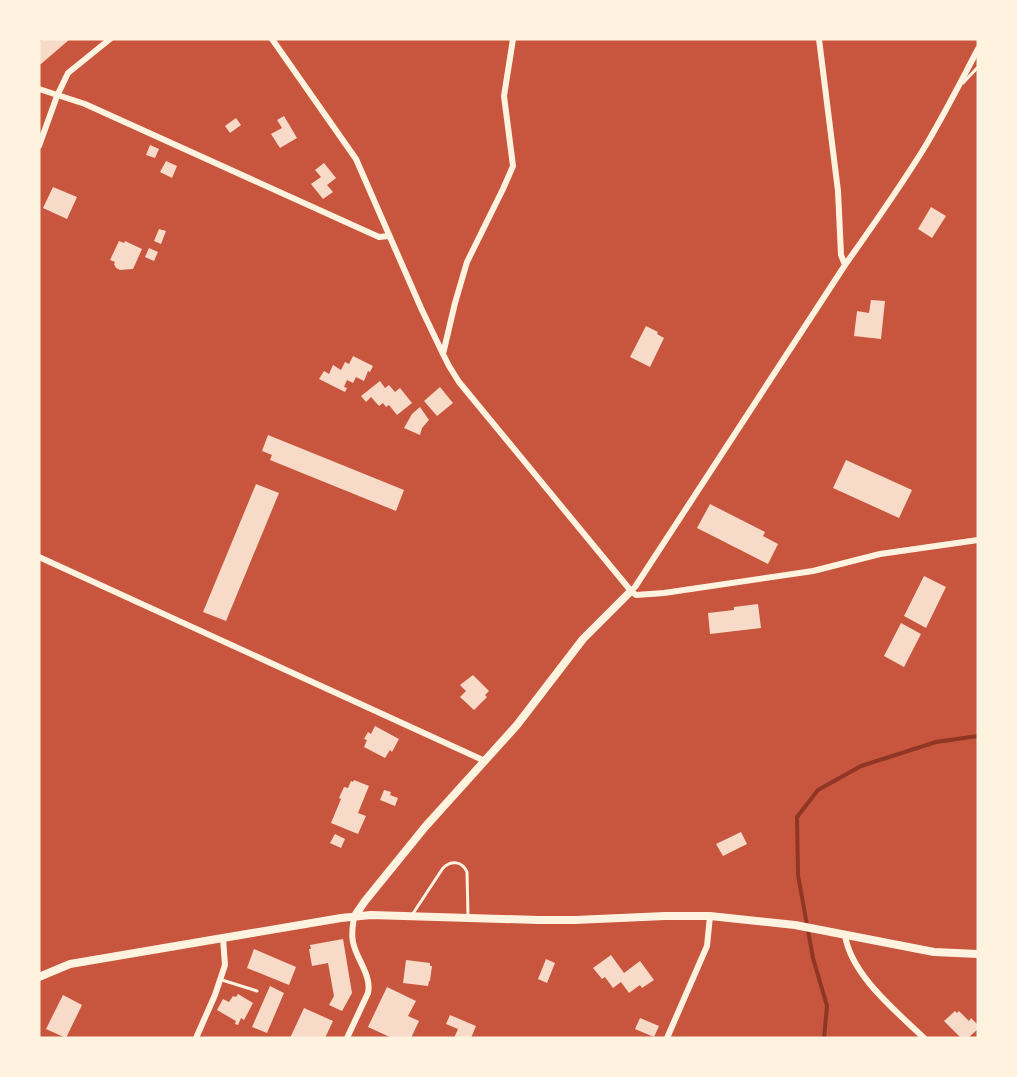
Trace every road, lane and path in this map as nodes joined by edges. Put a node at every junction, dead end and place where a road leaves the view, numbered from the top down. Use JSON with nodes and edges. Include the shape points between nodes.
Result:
{"nodes":[{"id":1,"x":110,"y":39,"type":"edge"},
{"id":2,"x":272,"y":39,"type":"edge"},
{"id":3,"x":513,"y":39,"type":"edge"},
{"id":4,"x":819,"y":39,"type":"edge"},
{"id":5,"x":978,"y":49,"type":"edge"},
{"id":6,"x":978,"y":67,"type":"edge"},
{"id":7,"x":39,"y":89,"type":"edge"},
{"id":8,"x":957,"y":89,"type":"junction"},
{"id":9,"x":57,"y":96,"type":"junction"},
{"id":10,"x":39,"y":146,"type":"edge"},
{"id":11,"x":389,"y":236,"type":"junction"},
{"id":12,"x":845,"y":265,"type":"junction"},
{"id":13,"x":443,"y":354,"type":"junction"},
{"id":14,"x":978,"y":540,"type":"edge"},
{"id":15,"x":39,"y":557,"type":"edge"},
{"id":16,"x":631,"y":591,"type":"junction"},
{"id":17,"x":485,"y":761,"type":"junction"},
{"id":18,"x":411,"y":916,"type":"junction"},
{"id":19,"x":710,"y":916,"type":"junction"},
{"id":20,"x":354,"y":917,"type":"junction"},
{"id":21,"x":468,"y":919,"type":"junction"},
{"id":22,"x":845,"y":935,"type":"junction"},
{"id":23,"x":223,"y":938,"type":"junction"},
{"id":24,"x":978,"y":954,"type":"edge"},
{"id":25,"x":39,"y":977,"type":"edge"},
{"id":26,"x":221,"y":980,"type":"junction"},
{"id":27,"x":257,"y":992,"type":"dead end"},
{"id":28,"x":196,"y":1038,"type":"edge"},
{"id":29,"x":347,"y":1038,"type":"edge"},
{"id":30,"x":667,"y":1038,"type":"edge"},
{"id":31,"x":924,"y":1038,"type":"edge"}],
"edges":[{"from":1,"to":9,"type":"street","via":[[68,73]]},
{"from":2,"to":11,"type":"street","via":[[351,152]]},
{"from":3,"to":13,"type":"street","via":[[504,96],[513,166],[467,262]]},
{"from":4,"to":12,"type":"street"},
{"from":5,"to":8,"type":"street"},
{"from":6,"to":8,"type":"lane"},
{"from":7,"to":9,"type":"street"},
{"from":8,"to":12,"type":"street","via":[[913,165]]},
{"from":9,"to":10,"type":"street"},
{"from":9,"to":11,"type":"street","via":[[85,104],[379,237]]},
{"from":11,"to":13,"type":"street"},
{"from":12,"to":16,"type":"street"},
{"from":13,"to":16,"type":"street","via":[[459,382]]},
{"from":14,"to":16,"type":"street","via":[[880,554],[813,571],[664,593],[636,595]]},
{"from":15,"to":17,"type":"street"},
{"from":16,"to":17,"type":"street","via":[[583,639]]},
{"from":17,"to":20,"type":"street","via":[[425,827]]},
{"from":18,"to":20,"type":"street"},
{"from":18,"to":21,"type":"street"},
{"from":18,"to":21,"type":"lane","via":[[443,868],[453,862],[460,863],[467,872]]},
{"from":19,"to":21,"type":"street"},
{"from":19,"to":22,"type":"street"},
{"from":19,"to":30,"type":"street","via":[[707,946]]},
{"from":20,"to":23,"type":"street"},
{"from":20,"to":29,"type":"street","via":[[353,944],[369,987]]},
{"from":22,"to":24,"type":"street","via":[[934,952]]},
{"from":22,"to":31,"type":"street","via":[[852,958],[862,973]]},
{"from":23,"to":25,"type":"street","via":[[70,964]]},
{"from":23,"to":26,"type":"street","via":[[225,962]]},
{"from":26,"to":27,"type":"lane"},
{"from":26,"to":28,"type":"street"}]}
